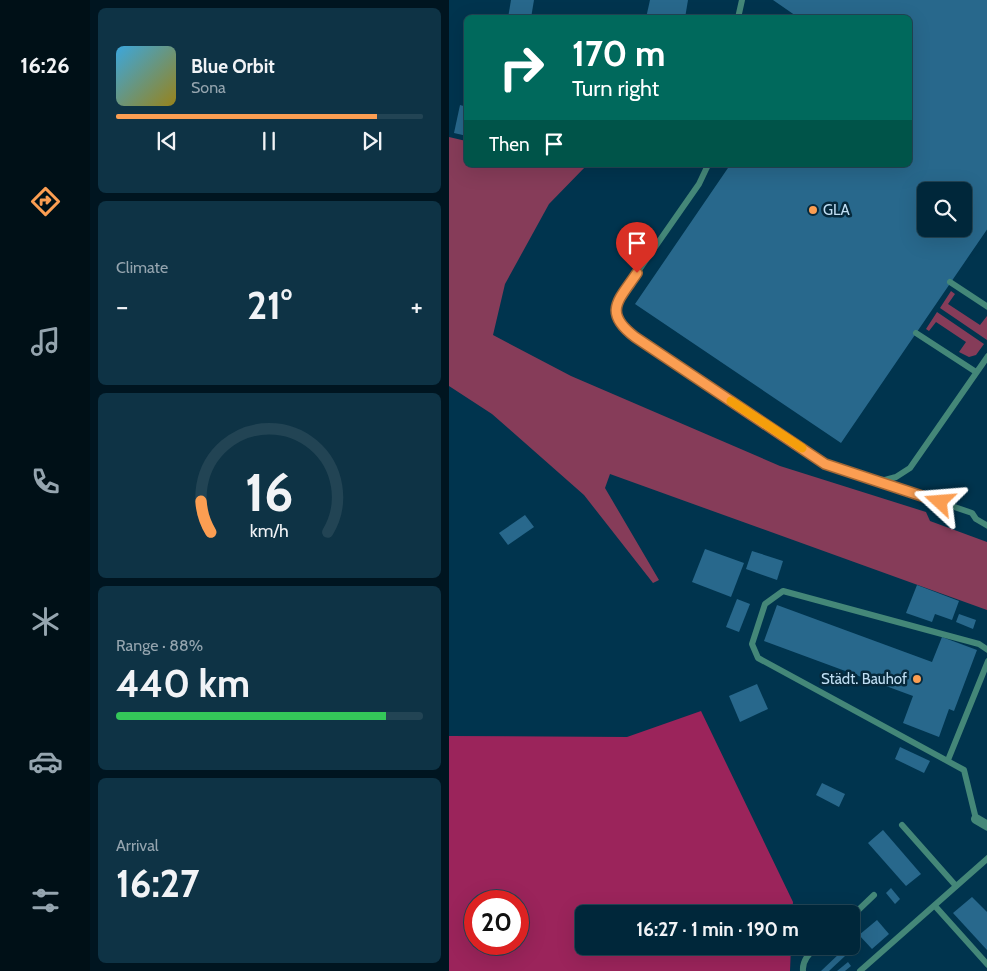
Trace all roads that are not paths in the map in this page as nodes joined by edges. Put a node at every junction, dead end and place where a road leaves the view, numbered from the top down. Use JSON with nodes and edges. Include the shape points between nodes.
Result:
{"nodes":[{"id":1,"x":742,"y":0,"type":"edge"},
{"id":2,"x":739,"y":15,"type":"edge"},
{"id":3,"x":707,"y":167,"type":"edge"},
{"id":4,"x":950,"y":282,"type":"dead end"},
{"id":5,"x":987,"y":307,"type":"edge"},
{"id":6,"x":916,"y":333,"type":"dead end"},
{"id":7,"x":987,"y":356,"type":"edge"},
{"id":8,"x":976,"y":372,"type":"junction"},
{"id":9,"x":873,"y":479,"type":"junction"},
{"id":10,"x":987,"y":526,"type":"edge"},
{"id":11,"x":987,"y":650,"type":"edge"},
{"id":12,"x":987,"y":661,"type":"edge"},
{"id":13,"x":948,"y":760,"type":"junction"},
{"id":14,"x":976,"y":819,"type":"joint"},
{"id":15,"x":902,"y":825,"type":"dead end"},
{"id":16,"x":987,"y":826,"type":"edge"},
{"id":17,"x":987,"y":858,"type":"edge"},
{"id":18,"x":956,"y":886,"type":"junction"},
{"id":19,"x":874,"y":896,"type":"dead end"},
{"id":20,"x":935,"y":906,"type":"junction"},
{"id":21,"x":860,"y":909,"type":"edge"},
{"id":22,"x":809,"y":955,"type":"edge"},
{"id":23,"x":987,"y":965,"type":"edge"},
{"id":24,"x":803,"y":971,"type":"edge"},
{"id":25,"x":860,"y":971,"type":"edge"}],
"edges":[{"from":1,"to":2,"type":"lane"},
{"from":3,"to":9,"type":"lane","via":[[699,184],[617,302],[622,328],[825,464]]},
{"from":4,"to":5,"type":"lane"},
{"from":6,"to":8,"type":"lane"},
{"from":7,"to":8,"type":"lane"},
{"from":8,"to":9,"type":"lane","via":[[910,468],[891,480]]},
{"from":9,"to":10,"type":"lane","via":[[972,513]]},
{"from":11,"to":13,"type":"lane","via":[[979,644],[783,591],[765,604],[752,644],[758,658]]},
{"from":12,"to":13,"type":"lane"},
{"from":13,"to":14,"type":"lane","via":[[964,770]]},
{"from":14,"to":16,"type":"street"},
{"from":15,"to":18,"type":"lane"},
{"from":17,"to":18,"type":"lane"},
{"from":18,"to":20,"type":"lane"},
{"from":19,"to":21,"type":"lane"},
{"from":20,"to":23,"type":"lane"},
{"from":20,"to":25,"type":"lane"},
{"from":22,"to":24,"type":"lane","via":[[802,966]]}]}
